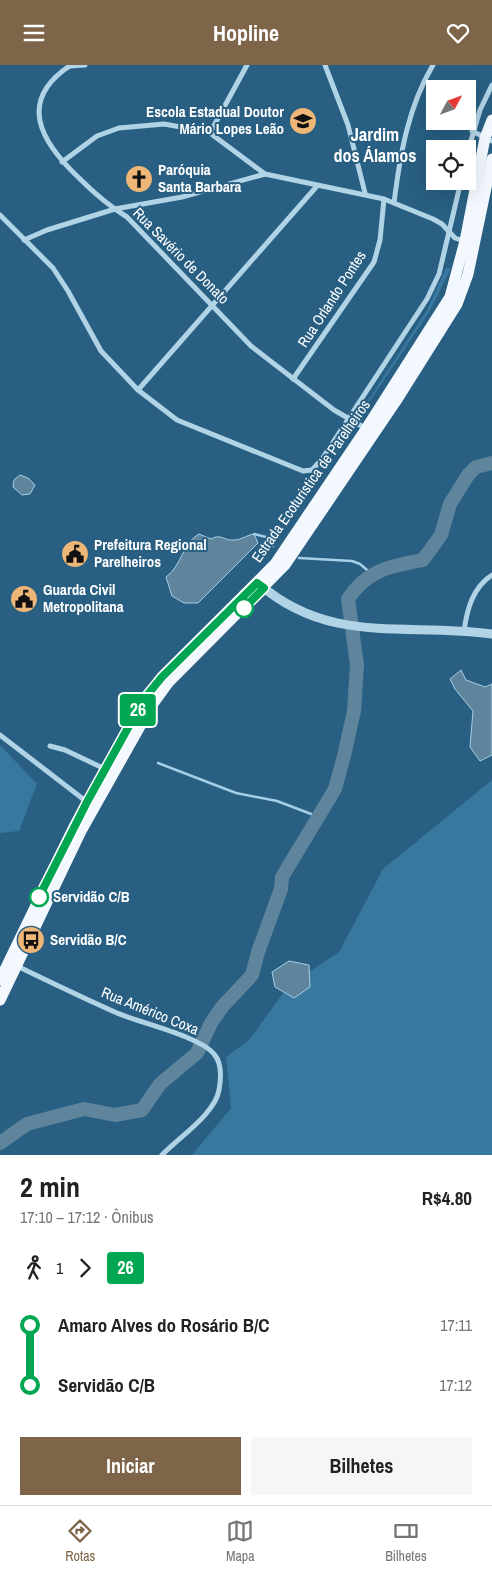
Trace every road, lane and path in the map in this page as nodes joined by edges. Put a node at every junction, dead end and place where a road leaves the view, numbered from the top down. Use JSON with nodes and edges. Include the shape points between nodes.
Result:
{"nodes":[{"id":1,"x":71,"y":65,"type":"edge"},
{"id":2,"x":85,"y":65,"type":"edge"},
{"id":3,"x":247,"y":65,"type":"edge"},
{"id":4,"x":326,"y":65,"type":"edge"},
{"id":5,"x":433,"y":65,"type":"edge"},
{"id":6,"x":492,"y":85,"type":"edge"},
{"id":7,"x":492,"y":120,"type":"edge"},
{"id":8,"x":472,"y":131,"type":"junction"},
{"id":9,"x":210,"y":133,"type":"junction"},
{"id":10,"x":489,"y":139,"type":"edge"},
{"id":11,"x":470,"y":140,"type":"edge"},
{"id":12,"x":492,"y":159,"type":"edge"},
{"id":13,"x":62,"y":162,"type":"junction"},
{"id":14,"x":265,"y":174,"type":"junction"},
{"id":15,"x":485,"y":185,"type":"edge"},
{"id":16,"x":316,"y":186,"type":"junction"},
{"id":17,"x":459,"y":190,"type":"edge"},
{"id":18,"x":365,"y":193,"type":"junction"},
{"id":19,"x":384,"y":199,"type":"junction"},
{"id":20,"x":394,"y":203,"type":"junction"},
{"id":21,"x":115,"y":209,"type":"junction"},
{"id":22,"x":1,"y":217,"type":"edge"},
{"id":23,"x":449,"y":232,"type":"junction"},
{"id":24,"x":24,"y":240,"type":"junction"},
{"id":25,"x":470,"y":242,"type":"junction"},
{"id":26,"x":212,"y":305,"type":"junction"},
{"id":27,"x":293,"y":379,"type":"junction"},
{"id":28,"x":138,"y":390,"type":"junction"},
{"id":29,"x":348,"y":419,"type":"junction"},
{"id":30,"x":370,"y":432,"type":"junction"},
{"id":31,"x":492,"y":575,"type":"edge"},
{"id":32,"x":260,"y":585,"type":"junction"},
{"id":33,"x":464,"y":631,"type":"junction"},
{"id":34,"x":492,"y":634,"type":"edge"},
{"id":35,"x":0,"y":735,"type":"edge"},
{"id":36,"x":50,"y":745,"type":"dead end"},
{"id":37,"x":106,"y":769,"type":"junction"},
{"id":38,"x":87,"y":802,"type":"junction"},
{"id":39,"x":77,"y":829,"type":"junction"},
{"id":40,"x":12,"y":964,"type":"junction"},
{"id":41,"x":0,"y":980,"type":"edge"},
{"id":42,"x":0,"y":1000,"type":"edge"},
{"id":43,"x":162,"y":1155,"type":"edge"}],
"edges":[{"from":1,"to":2,"type":"street"},
{"from":1,"to":13,"type":"street","name":"Rua Savério de Donato","via":[[53,79],[39,113],[42,133]]},
{"from":3,"to":9,"type":"street"},
{"from":4,"to":18,"type":"street","via":[[348,125]]},
{"from":5,"to":20,"type":"street","via":[[422,83],[411,114]]},
{"from":6,"to":8,"type":"street"},
{"from":7,"to":10,"type":"main road","name":"Estrada Ecoturistica de Parelheiros"},
{"from":8,"to":10,"type":"street"},
{"from":8,"to":11,"type":"street"},
{"from":9,"to":13,"type":"street","via":[[164,124],[119,128],[97,136]]},
{"from":9,"to":14,"type":"street"},
{"from":10,"to":15,"type":"main road","name":"Estrada Ecoturistica de Parelheiros"},
{"from":12,"to":15,"type":"main road","name":"Estrada Ecoturistica de Parelheiros"},
{"from":13,"to":21,"type":"street","name":"Rua Savério de Donato"},
{"from":14,"to":16,"type":"street"},
{"from":14,"to":21,"type":"street","via":[[182,197]]},
{"from":15,"to":25,"type":"main road","name":"Estrada Ecoturistica de Parelheiros"},
{"from":16,"to":18,"type":"street"},
{"from":16,"to":26,"type":"street"},
{"from":17,"to":23,"type":"street"},
{"from":18,"to":19,"type":"street"},
{"from":19,"to":20,"type":"street"},
{"from":19,"to":27,"type":"street","name":"Rua Orlando Pontes","via":[[380,241],[374,262]]},
{"from":20,"to":23,"type":"street","via":[[437,221]]},
{"from":21,"to":24,"type":"street"},
{"from":21,"to":26,"type":"street","name":"Rua Savério de Donato","via":[[127,217]]},
{"from":22,"to":24,"type":"street"},
{"from":23,"to":25,"type":"street","via":[[455,238]]},
{"from":23,"to":29,"type":"street","via":[[439,274],[427,299]]},
{"from":24,"to":28,"type":"street","via":[[52,268],[102,351]]},
{"from":25,"to":30,"type":"main road","name":"Estrada Ecoturistica de Parelheiros","via":[[468,274],[457,304]]},
{"from":26,"to":27,"type":"street","name":"Rua Savério de Donato","via":[[251,346]]},
{"from":26,"to":28,"type":"street"},
{"from":27,"to":29,"type":"street","name":"Rua Savério de Donato"},
{"from":28,"to":29,"type":"street","via":[[167,413],[200,431],[303,471],[312,470],[322,459]]},
{"from":29,"to":30,"type":"street","name":"Rua Savério de Donato"},
{"from":30,"to":32,"type":"main road","name":"Estrada Ecoturistica de Parelheiros","via":[[297,549]]},
{"from":31,"to":33,"type":"street","via":[[475,591]]},
{"from":32,"to":33,"type":"street","via":[[281,601],[344,626],[372,630]]},
{"from":32,"to":37,"type":"main road","name":"Estrada Ecoturistica de Parelheiros","via":[[152,689]]},
{"from":32,"to":39,"type":"main road","name":"Estrada Ecoturistica de Parelheiros","via":[[168,683]]},
{"from":33,"to":34,"type":"street"},
{"from":35,"to":38,"type":"street"},
{"from":36,"to":37,"type":"street"},
{"from":37,"to":38,"type":"main road","name":"Estrada Ecoturistica de Parelheiros"},
{"from":38,"to":39,"type":"main road","name":"Estrada Ecoturistica de Parelheiros"},
{"from":39,"to":40,"type":"main road","name":"Estrada Ecoturistica de Parelheiros"},
{"from":40,"to":41,"type":"main road","name":"Estrada Ecoturistica de Parelheiros"},
{"from":40,"to":42,"type":"main road","name":"Estrada Ecoturistica de Parelheiros"},
{"from":40,"to":43,"type":"street","name":"Rua Américo Coxa","via":[[118,1013],[197,1042],[214,1054],[220,1064],[219,1092],[213,1105]]}]}
